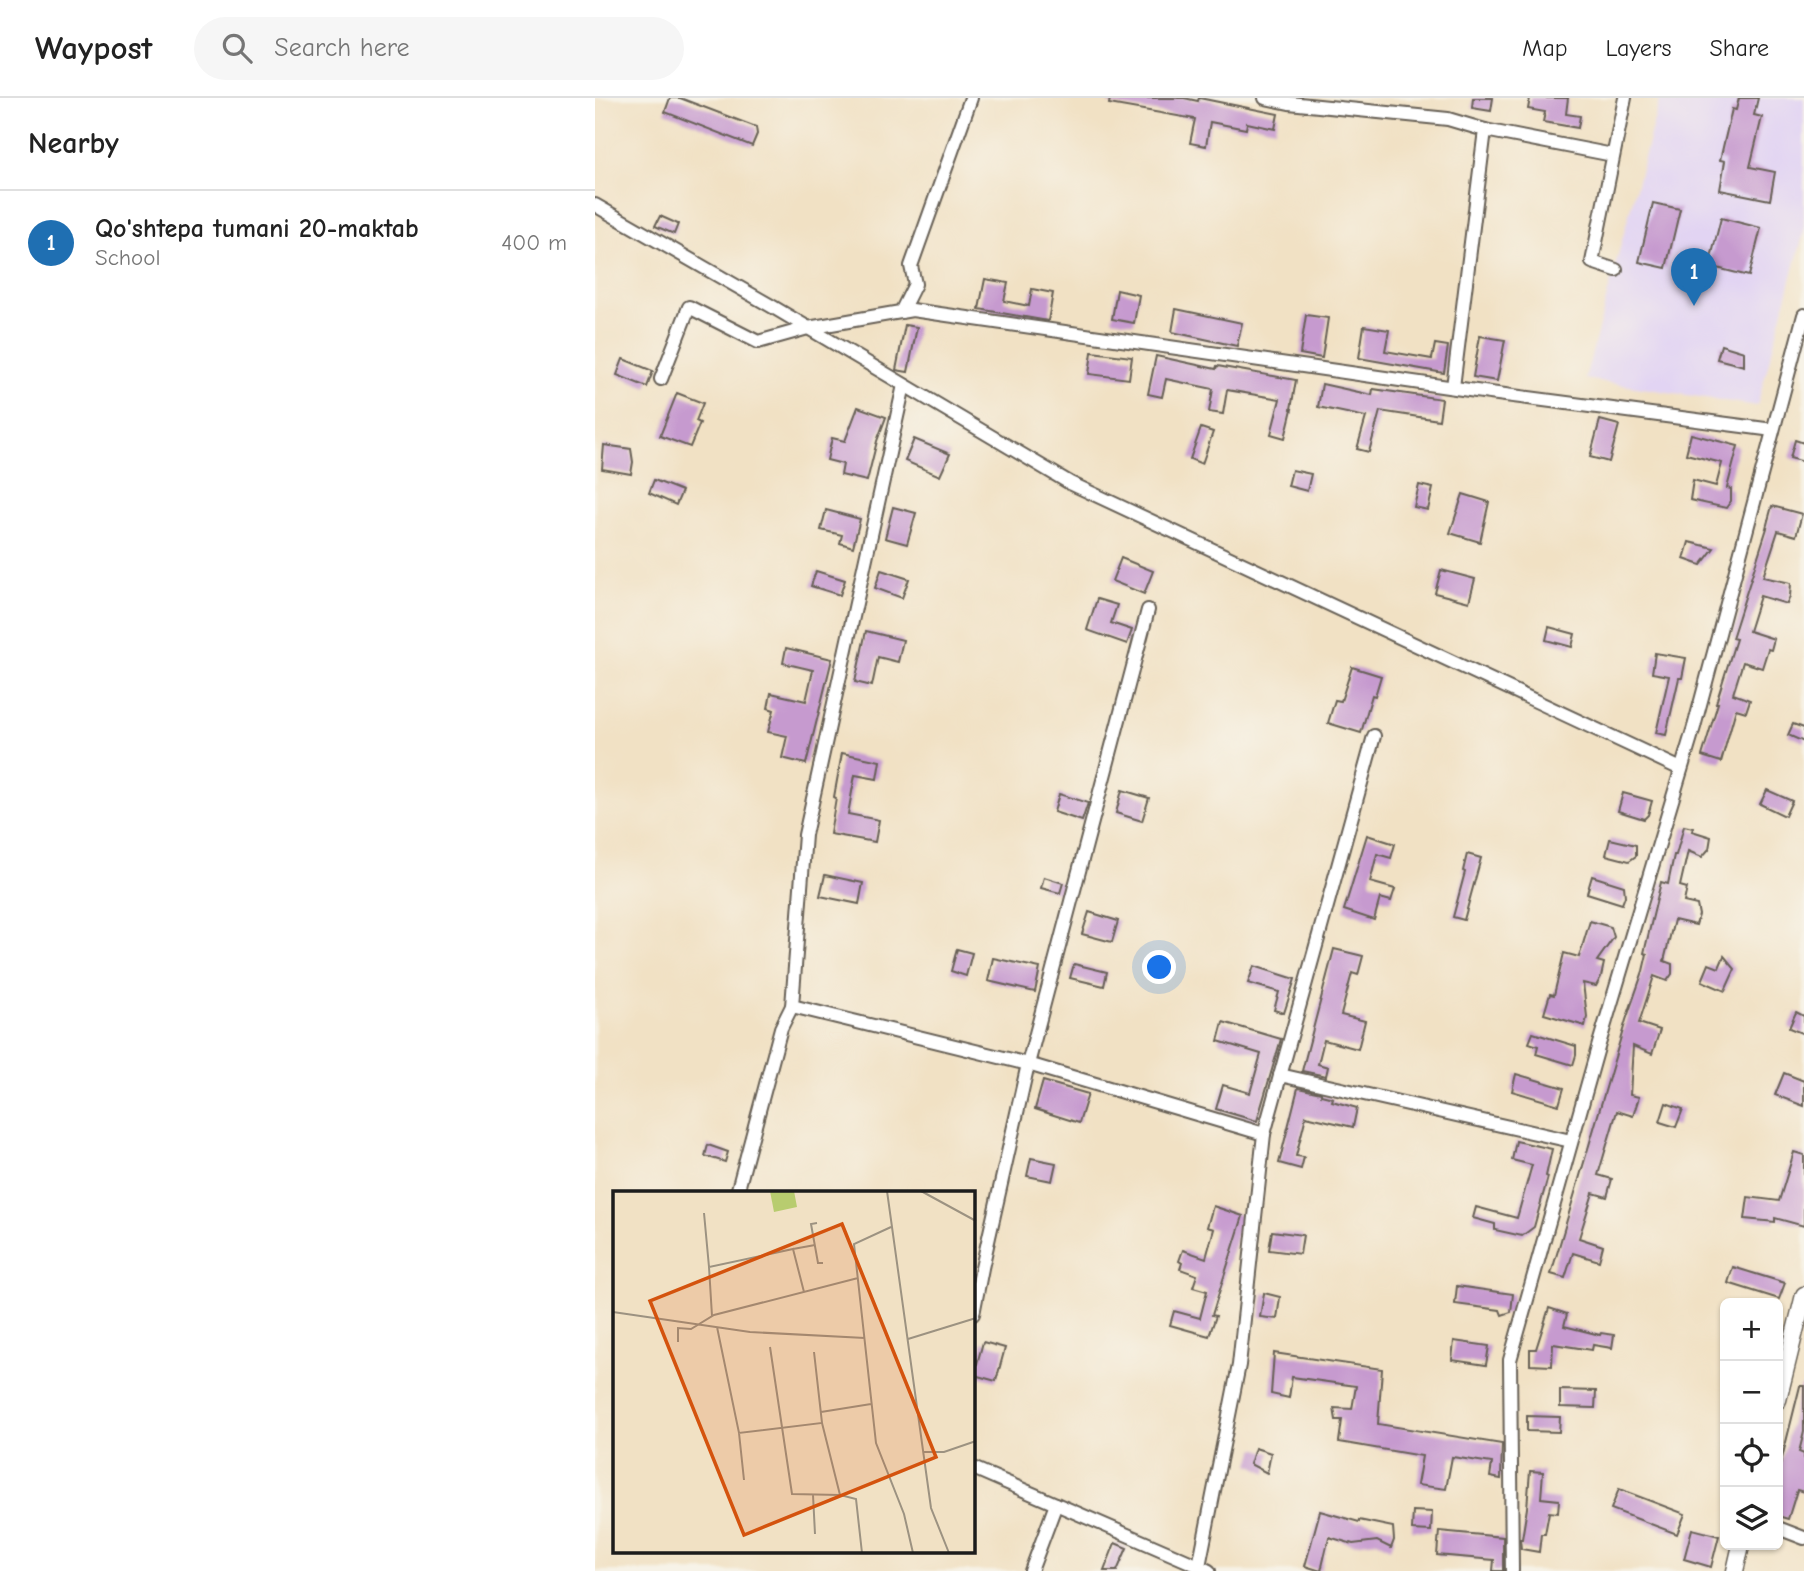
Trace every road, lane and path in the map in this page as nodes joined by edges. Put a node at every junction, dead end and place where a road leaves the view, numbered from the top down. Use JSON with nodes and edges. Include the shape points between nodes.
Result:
{"nodes":[{"id":1,"x":971,"y":98,"type":"edge"},
{"id":2,"x":1265,"y":98,"type":"edge"},
{"id":3,"x":1625,"y":98,"type":"edge"},
{"id":4,"x":1485,"y":130,"type":"junction"},
{"id":5,"x":1613,"y":155,"type":"junction"},
{"id":6,"x":595,"y":205,"type":"edge"},
{"id":7,"x":1616,"y":270,"type":"dead end"},
{"id":8,"x":901,"y":312,"type":"junction"},
{"id":9,"x":1804,"y":315,"type":"edge"},
{"id":10,"x":808,"y":328,"type":"junction"},
{"id":11,"x":661,"y":379,"type":"dead end"},
{"id":12,"x":904,"y":385,"type":"junction"},
{"id":13,"x":1453,"y":387,"type":"junction"},
{"id":14,"x":1773,"y":430,"type":"junction"},
{"id":15,"x":1148,"y":610,"type":"dead end"},
{"id":16,"x":1374,"y":736,"type":"dead end"},
{"id":17,"x":1681,"y":769,"type":"junction"},
{"id":18,"x":792,"y":1006,"type":"junction"},
{"id":19,"x":1028,"y":1064,"type":"junction"},
{"id":20,"x":1280,"y":1075,"type":"junction"},
{"id":21,"x":1264,"y":1133,"type":"junction"},
{"id":22,"x":1571,"y":1141,"type":"junction"},
{"id":23,"x":738,"y":1191,"type":"edge"},
{"id":24,"x":1804,"y":1295,"type":"edge"},
{"id":25,"x":975,"y":1304,"type":"edge"},
{"id":26,"x":1783,"y":1380,"type":"edge"},
{"id":27,"x":975,"y":1469,"type":"edge"},
{"id":28,"x":1056,"y":1504,"type":"junction"},
{"id":29,"x":1783,"y":1530,"type":"edge"},
{"id":30,"x":1804,"y":1538,"type":"edge"},
{"id":31,"x":1740,"y":1550,"type":"edge"},
{"id":32,"x":1204,"y":1569,"type":"edge"},
{"id":33,"x":1031,"y":1571,"type":"edge"},
{"id":34,"x":1512,"y":1571,"type":"edge"},
{"id":35,"x":1735,"y":1571,"type":"edge"}],
"edges":[{"from":1,"to":8,"type":"street","via":[[911,265],[915,284]]},
{"from":2,"to":4,"type":"street","via":[[1448,119]]},
{"from":3,"to":5,"type":"street"},
{"from":4,"to":5,"type":"street"},
{"from":4,"to":13,"type":"street"},
{"from":5,"to":7,"type":"street","via":[[1592,262]]},
{"from":6,"to":10,"type":"street"},
{"from":8,"to":10,"type":"street"},
{"from":8,"to":13,"type":"street"},
{"from":9,"to":14,"type":"street"},
{"from":10,"to":11,"type":"street","via":[[758,342],[689,307]]},
{"from":10,"to":12,"type":"street"},
{"from":12,"to":17,"type":"street","via":[[1070,484]]},
{"from":12,"to":18,"type":"street","via":[[806,835]]},
{"from":13,"to":14,"type":"street"},
{"from":14,"to":17,"type":"street"},
{"from":15,"to":19,"type":"street"},
{"from":16,"to":20,"type":"street"},
{"from":17,"to":22,"type":"street"},
{"from":18,"to":19,"type":"street"},
{"from":18,"to":23,"type":"street","via":[[781,1028]]},
{"from":19,"to":21,"type":"street"},
{"from":19,"to":25,"type":"street"},
{"from":20,"to":21,"type":"street"},
{"from":20,"to":22,"type":"street"},
{"from":21,"to":32,"type":"street","via":[[1239,1365]]},
{"from":22,"to":34,"type":"street","via":[[1510,1360]]},
{"from":24,"to":26,"type":"street"},
{"from":27,"to":28,"type":"street"},
{"from":28,"to":32,"type":"street"},
{"from":28,"to":33,"type":"street"},
{"from":29,"to":30,"type":"street"},
{"from":31,"to":35,"type":"street"}]}
